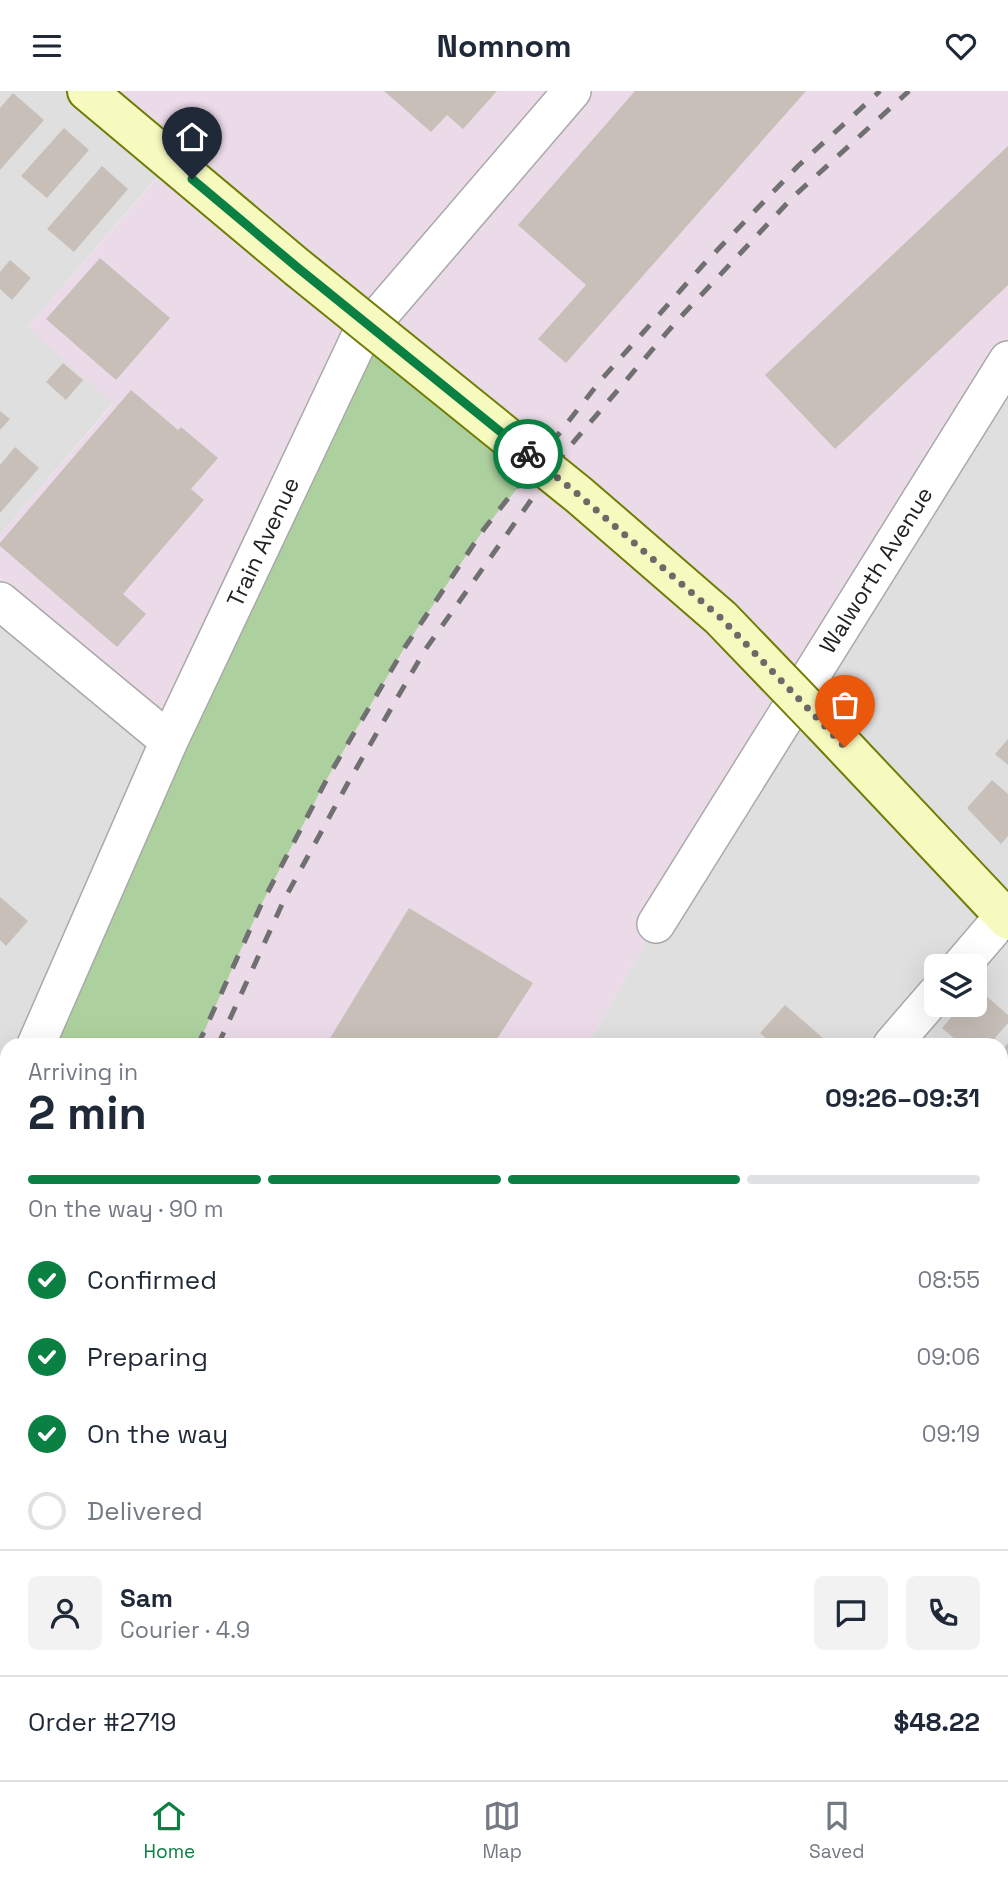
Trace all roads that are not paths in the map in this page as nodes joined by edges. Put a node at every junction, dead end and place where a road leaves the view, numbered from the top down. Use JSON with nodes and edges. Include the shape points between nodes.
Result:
{"nodes":[{"id":1,"x":87,"y":91,"type":"edge"},
{"id":2,"x":572,"y":91,"type":"edge"},
{"id":3,"x":1008,"y":360,"type":"edge"},
{"id":4,"x":0,"y":601,"type":"edge"},
{"id":5,"x":169,"y":741,"type":"junction"},
{"id":6,"x":1007,"y":916,"type":"edge"},
{"id":7,"x":656,"y":924,"type":"dead end"},
{"id":8,"x":972,"y":954,"type":"edge"},
{"id":9,"x":924,"y":1008,"type":"edge"},
{"id":10,"x":39,"y":1038,"type":"edge"},
{"id":11,"x":898,"y":1038,"type":"edge"}],
"edges":[{"from":1,"to":6,"type":"street","bridge":true,"via":[[579,495],[721,618]]},
{"from":2,"to":5,"type":"street","name":"Train Avenue","via":[[359,339]]},
{"from":3,"to":7,"type":"street","name":"Walworth Avenue"},
{"from":4,"to":5,"type":"street"},
{"from":5,"to":10,"type":"street","name":"Train Avenue"},
{"from":6,"to":8,"type":"street"},
{"from":9,"to":11,"type":"street"}]}
